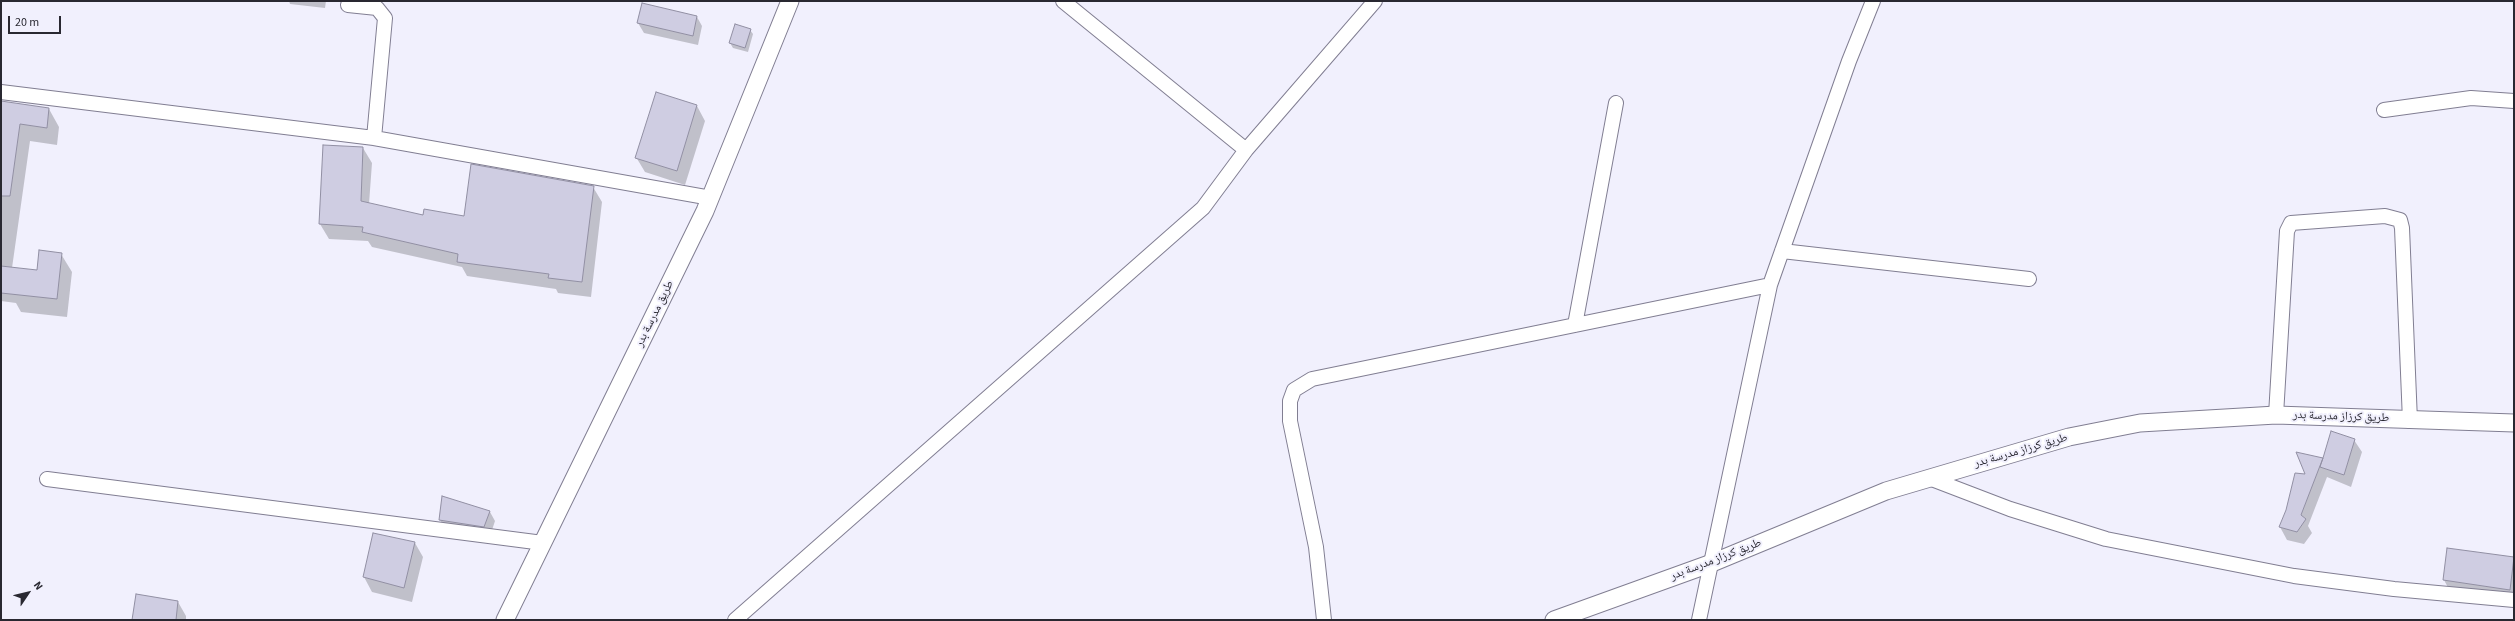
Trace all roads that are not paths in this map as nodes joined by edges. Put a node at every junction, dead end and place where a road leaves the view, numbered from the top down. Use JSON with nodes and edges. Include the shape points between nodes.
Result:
{"nodes":[{"id":1,"x":790,"y":1,"type":"edge"},
{"id":2,"x":1063,"y":1,"type":"edge"},
{"id":3,"x":1375,"y":1,"type":"edge"},
{"id":4,"x":1873,"y":1,"type":"edge"},
{"id":5,"x":348,"y":4,"type":"dead end"},
{"id":6,"x":1,"y":92,"type":"edge"},
{"id":7,"x":2514,"y":101,"type":"edge"},
{"id":8,"x":1616,"y":103,"type":"dead end"},
{"id":9,"x":2384,"y":110,"type":"dead end"},
{"id":10,"x":374,"y":138,"type":"junction"},
{"id":11,"x":1246,"y":150,"type":"junction"},
{"id":12,"x":711,"y":198,"type":"junction"},
{"id":13,"x":1782,"y":251,"type":"junction"},
{"id":14,"x":2029,"y":279,"type":"dead end"},
{"id":15,"x":1770,"y":285,"type":"junction"},
{"id":16,"x":1575,"y":325,"type":"junction"},
{"id":17,"x":2276,"y":415,"type":"junction"},
{"id":18,"x":2410,"y":420,"type":"junction"},
{"id":19,"x":2514,"y":423,"type":"edge"},
{"id":20,"x":1929,"y":478,"type":"junction"},
{"id":21,"x":47,"y":479,"type":"dead end"},
{"id":22,"x":543,"y":543,"type":"junction"},
{"id":23,"x":1712,"y":563,"type":"junction"},
{"id":24,"x":2514,"y":600,"type":"edge"},
{"id":25,"x":505,"y":620,"type":"edge"},
{"id":26,"x":736,"y":620,"type":"edge"},
{"id":27,"x":1324,"y":620,"type":"edge"},
{"id":28,"x":1554,"y":620,"type":"edge"},
{"id":29,"x":1699,"y":620,"type":"edge"}],
"edges":[{"from":1,"to":12,"type":"street","name":"طريق مدرسة بدر"},
{"from":2,"to":11,"type":"street"},
{"from":3,"to":11,"type":"street"},
{"from":4,"to":13,"type":"street","via":[[1849,61]]},
{"from":5,"to":10,"type":"street","via":[[377,8],[385,18]]},
{"from":6,"to":10,"type":"street"},
{"from":7,"to":9,"type":"street","via":[[2471,98]]},
{"from":8,"to":16,"type":"street"},
{"from":10,"to":12,"type":"street"},
{"from":11,"to":26,"type":"street","via":[[1203,208]]},
{"from":12,"to":22,"type":"street","name":"طريق مدرسة بدر"},
{"from":13,"to":14,"type":"street"},
{"from":13,"to":15,"type":"street"},
{"from":15,"to":16,"type":"street"},
{"from":15,"to":23,"type":"street"},
{"from":16,"to":27,"type":"street","via":[[1312,379],[1294,390],[1290,401],[1290,421],[1316,547]]},
{"from":17,"to":18,"type":"street","name":"طريق كرزاز مدرسة بدر"},
{"from":17,"to":18,"type":"street","via":[[2287,231],[2291,223],[2385,216],[2400,220],[2402,228]]},
{"from":17,"to":20,"type":"street","name":"طريق كرزاز مدرسة بدر","via":[[2140,423],[2069,437]]},
{"from":18,"to":19,"type":"street","name":"طريق كرزاز مدرسة بدر"},
{"from":20,"to":23,"type":"street","name":"طريق كرزاز مدرسة بدر","via":[[1886,491]]},
{"from":20,"to":24,"type":"street","via":[[2010,510],[2106,539],[2294,576],[2394,589]]},
{"from":21,"to":22,"type":"street"},
{"from":22,"to":25,"type":"street","name":"طريق مدرسة بدر"},
{"from":23,"to":28,"type":"street","name":"طريق كرزاز مدرسة بدر"},
{"from":23,"to":29,"type":"street"}]}
